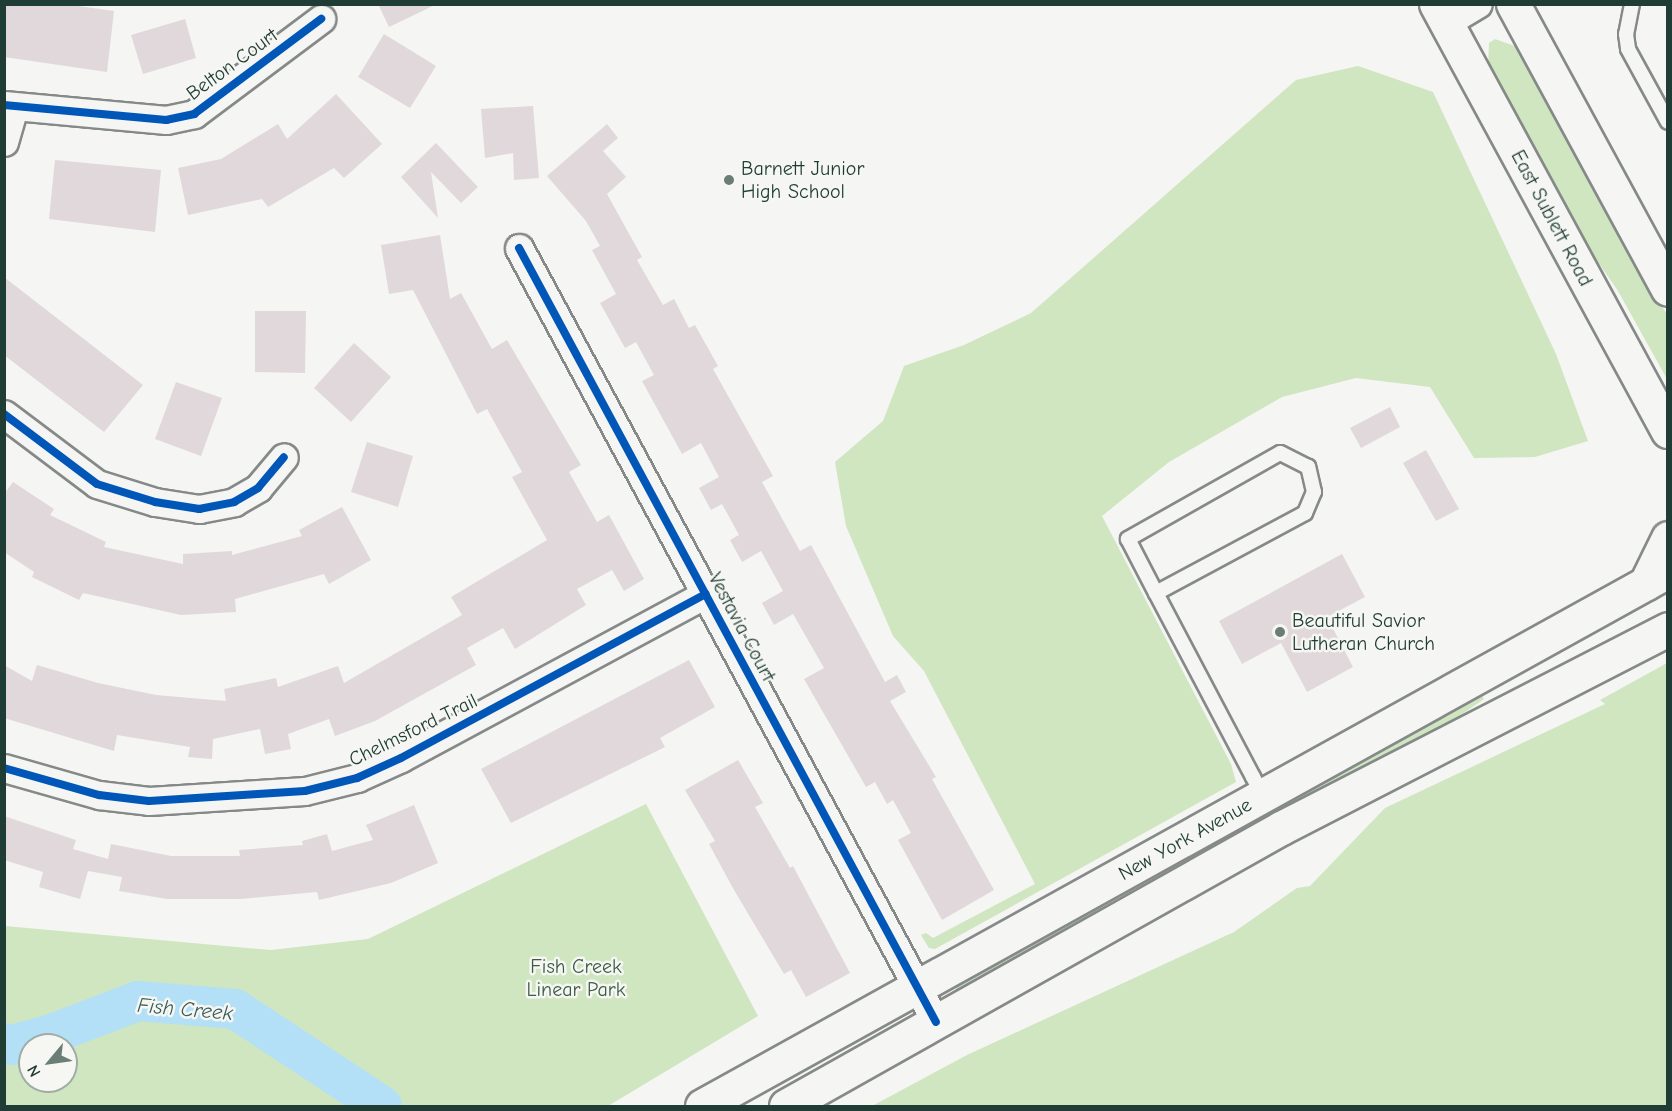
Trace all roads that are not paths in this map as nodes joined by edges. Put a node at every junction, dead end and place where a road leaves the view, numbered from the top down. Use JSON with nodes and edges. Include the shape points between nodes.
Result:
{"nodes":[{"id":1,"x":1478,"y":4,"type":"edge"},
{"id":2,"x":1513,"y":4,"type":"edge"},
{"id":3,"x":1632,"y":4,"type":"edge"},
{"id":4,"x":1441,"y":14,"type":"edge"},
{"id":5,"x":321,"y":19,"type":"dead end"},
{"id":6,"x":9,"y":106,"type":"edge"},
{"id":7,"x":1668,"y":122,"type":"edge"},
{"id":8,"x":4,"y":142,"type":"edge"},
{"id":9,"x":519,"y":248,"type":"dead end"},
{"id":10,"x":1666,"y":283,"type":"edge"},
{"id":11,"x":4,"y":414,"type":"edge"},
{"id":12,"x":1667,"y":433,"type":"edge"},
{"id":13,"x":284,"y":457,"type":"dead end"},
{"id":14,"x":1668,"y":538,"type":"edge"},
{"id":15,"x":1657,"y":577,"type":"edge"},
{"id":16,"x":1156,"y":593,"type":"junction"},
{"id":17,"x":706,"y":594,"type":"junction"},
{"id":18,"x":1668,"y":629,"type":"edge"},
{"id":19,"x":4,"y":768,"type":"edge"},
{"id":20,"x":1263,"y":796,"type":"junction"},
{"id":21,"x":1281,"y":828,"type":"junction"},
{"id":22,"x":917,"y":987,"type":"junction"},
{"id":23,"x":936,"y":1022,"type":"junction"},
{"id":24,"x":702,"y":1107,"type":"edge"},
{"id":25,"x":786,"y":1107,"type":"edge"}],
"edges":[{"from":1,"to":4,"type":"street"},
{"from":2,"to":10,"type":"main road"},
{"from":3,"to":7,"type":"lane","via":[[1626,34],[1628,49]]},
{"from":4,"to":12,"type":"main road","name":"East Sublett Road"},
{"from":5,"to":6,"type":"street","name":"Belton Court","via":[[194,114],[166,120]]},
{"from":6,"to":8,"type":"street"},
{"from":9,"to":17,"type":"street","name":"Vestavia Court"},
{"from":11,"to":13,"type":"street","via":[[97,484],[154,502],[200,509],[234,502],[258,488]]},
{"from":14,"to":15,"type":"main road"},
{"from":15,"to":20,"type":"main road","name":"New York Avenue"},
{"from":16,"to":16,"type":"lane","via":[[1128,539],[1280,453],[1308,467],[1314,492],[1305,513]]},
{"from":16,"to":20,"type":"lane"},
{"from":17,"to":19,"type":"street","name":"Chelmsford Trail","via":[[401,758],[357,778],[305,791],[150,801],[99,795]]},
{"from":17,"to":22,"type":"street","name":"Vestavia Court"},
{"from":18,"to":21,"type":"main road","name":"New York Avenue"},
{"from":20,"to":21,"type":"main road"},
{"from":20,"to":22,"type":"main road","name":"New York Avenue"},
{"from":21,"to":23,"type":"main road","name":"New York Avenue"},
{"from":22,"to":23,"type":"street","name":"Vestavia Court"},
{"from":22,"to":24,"type":"main road","name":"New York Avenue"},
{"from":23,"to":25,"type":"main road","name":"New York Avenue"}]}
